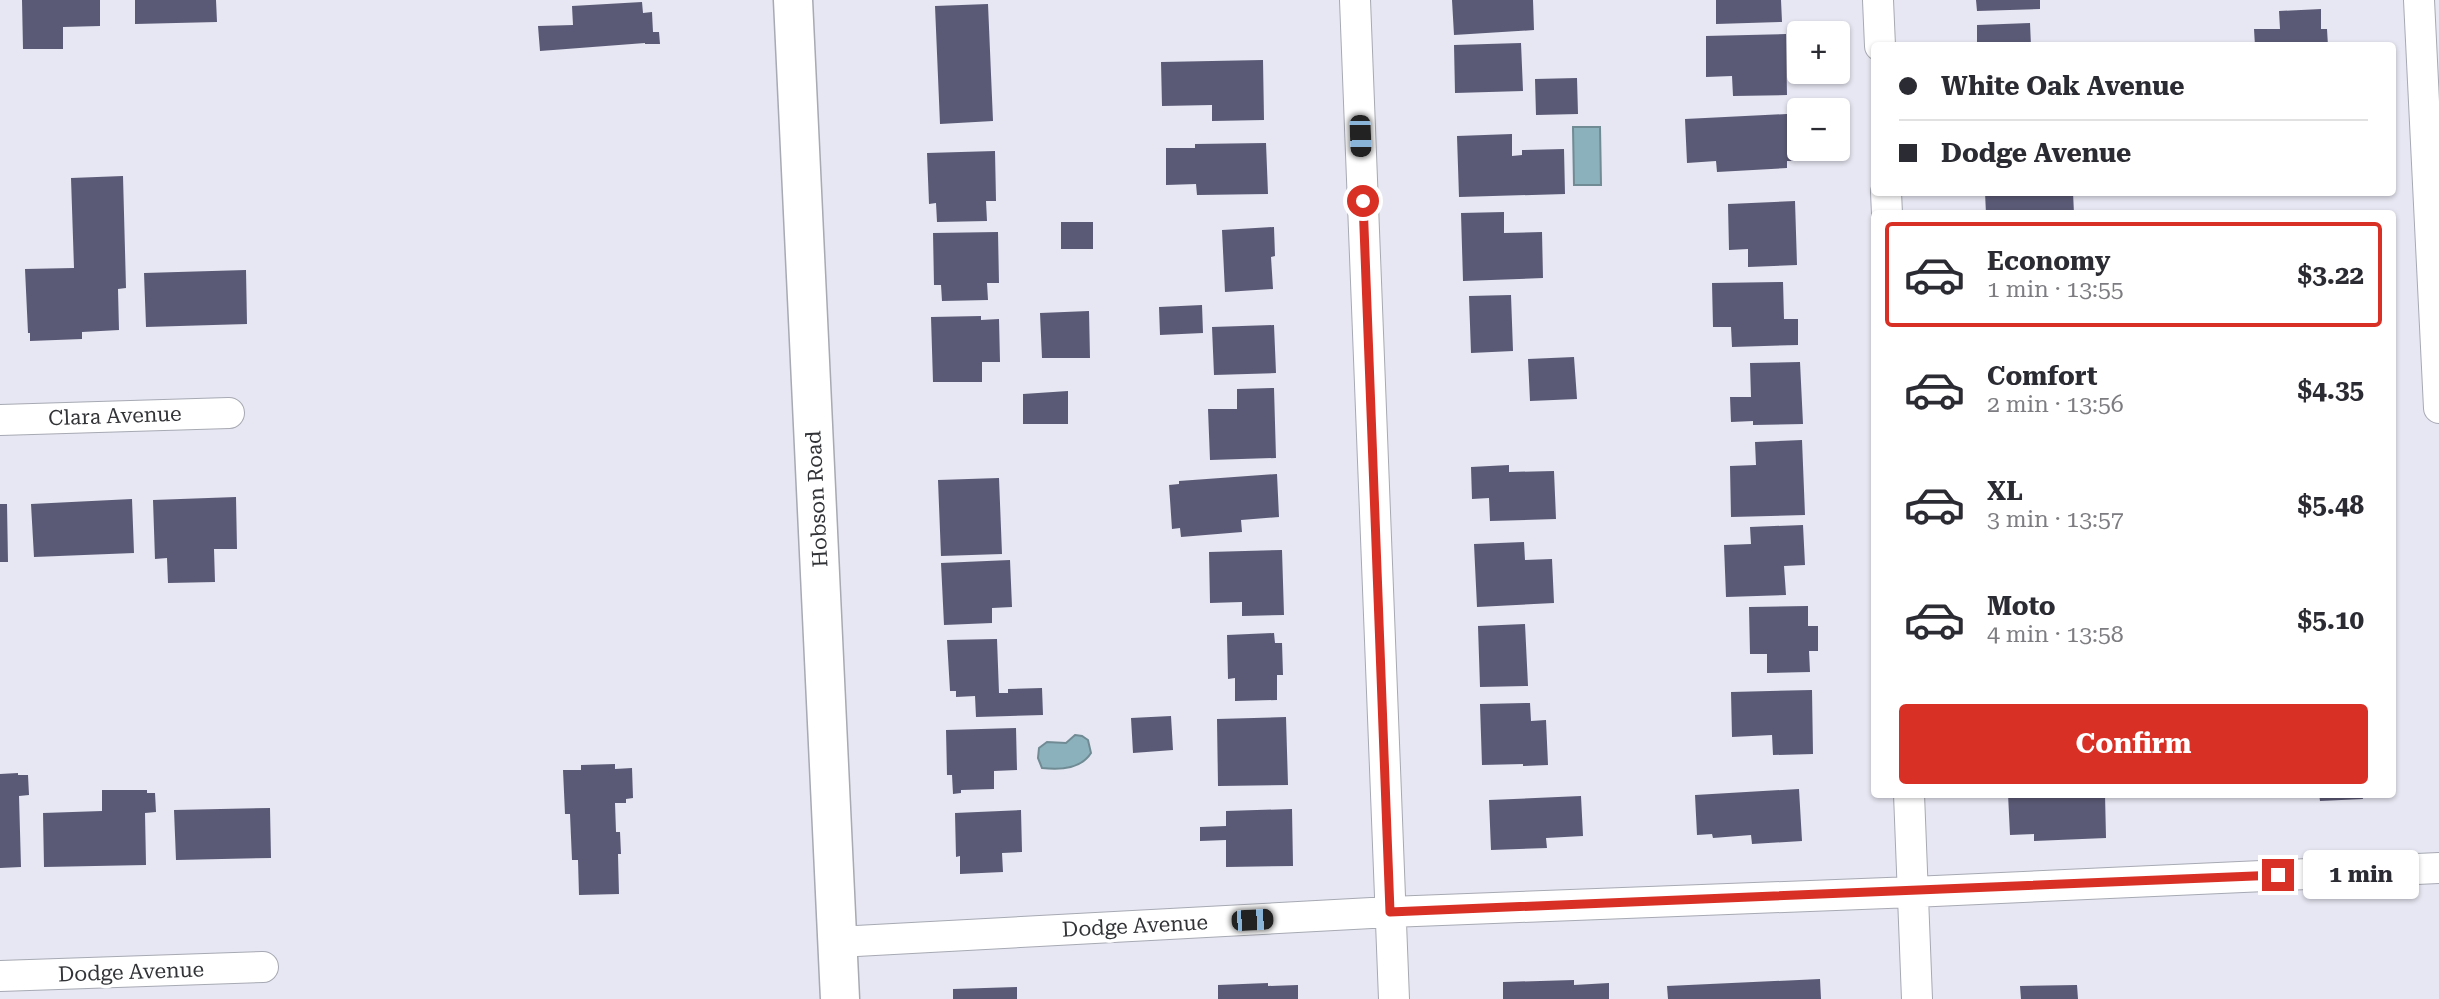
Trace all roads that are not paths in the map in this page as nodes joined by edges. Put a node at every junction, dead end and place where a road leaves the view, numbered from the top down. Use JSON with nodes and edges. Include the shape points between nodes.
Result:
{"nodes":[{"id":1,"x":793,"y":0,"type":"edge"},
{"id":2,"x":1355,"y":0,"type":"edge"},
{"id":3,"x":1878,"y":0,"type":"edge"},
{"id":4,"x":2419,"y":0,"type":"edge"},
{"id":5,"x":1880,"y":42,"type":"edge"},
{"id":6,"x":2433,"y":138,"type":"edge"},
{"id":7,"x":2439,"y":408,"type":"edge"},
{"id":8,"x":229,"y":413,"type":"dead end"},
{"id":9,"x":0,"y":420,"type":"edge"},
{"id":10,"x":1909,"y":798,"type":"edge"},
{"id":11,"x":2439,"y":868,"type":"edge"},
{"id":12,"x":1913,"y":892,"type":"junction"},
{"id":13,"x":1390,"y":912,"type":"junction"},
{"id":14,"x":838,"y":942,"type":"junction"},
{"id":15,"x":263,"y":967,"type":"dead end"},
{"id":16,"x":0,"y":976,"type":"edge"},
{"id":17,"x":840,"y":999,"type":"edge"},
{"id":18,"x":1394,"y":999,"type":"edge"},
{"id":19,"x":1917,"y":999,"type":"edge"}],
"edges":[{"from":1,"to":14,"type":"main road","name":"Hobson Road"},
{"from":2,"to":13,"type":"street"},
{"from":3,"to":5,"type":"street"},
{"from":4,"to":6,"type":"street"},
{"from":6,"to":7,"type":"street"},
{"from":8,"to":9,"type":"street","name":"Clara Avenue"},
{"from":10,"to":12,"type":"street"},
{"from":11,"to":12,"type":"street","name":"Dodge Avenue"},
{"from":12,"to":13,"type":"street","name":"Dodge Avenue"},
{"from":12,"to":19,"type":"street"},
{"from":13,"to":14,"type":"street","name":"Dodge Avenue"},
{"from":13,"to":18,"type":"street"},
{"from":14,"to":17,"type":"main road","name":"Hobson Road"},
{"from":15,"to":16,"type":"street","name":"Dodge Avenue"}]}
